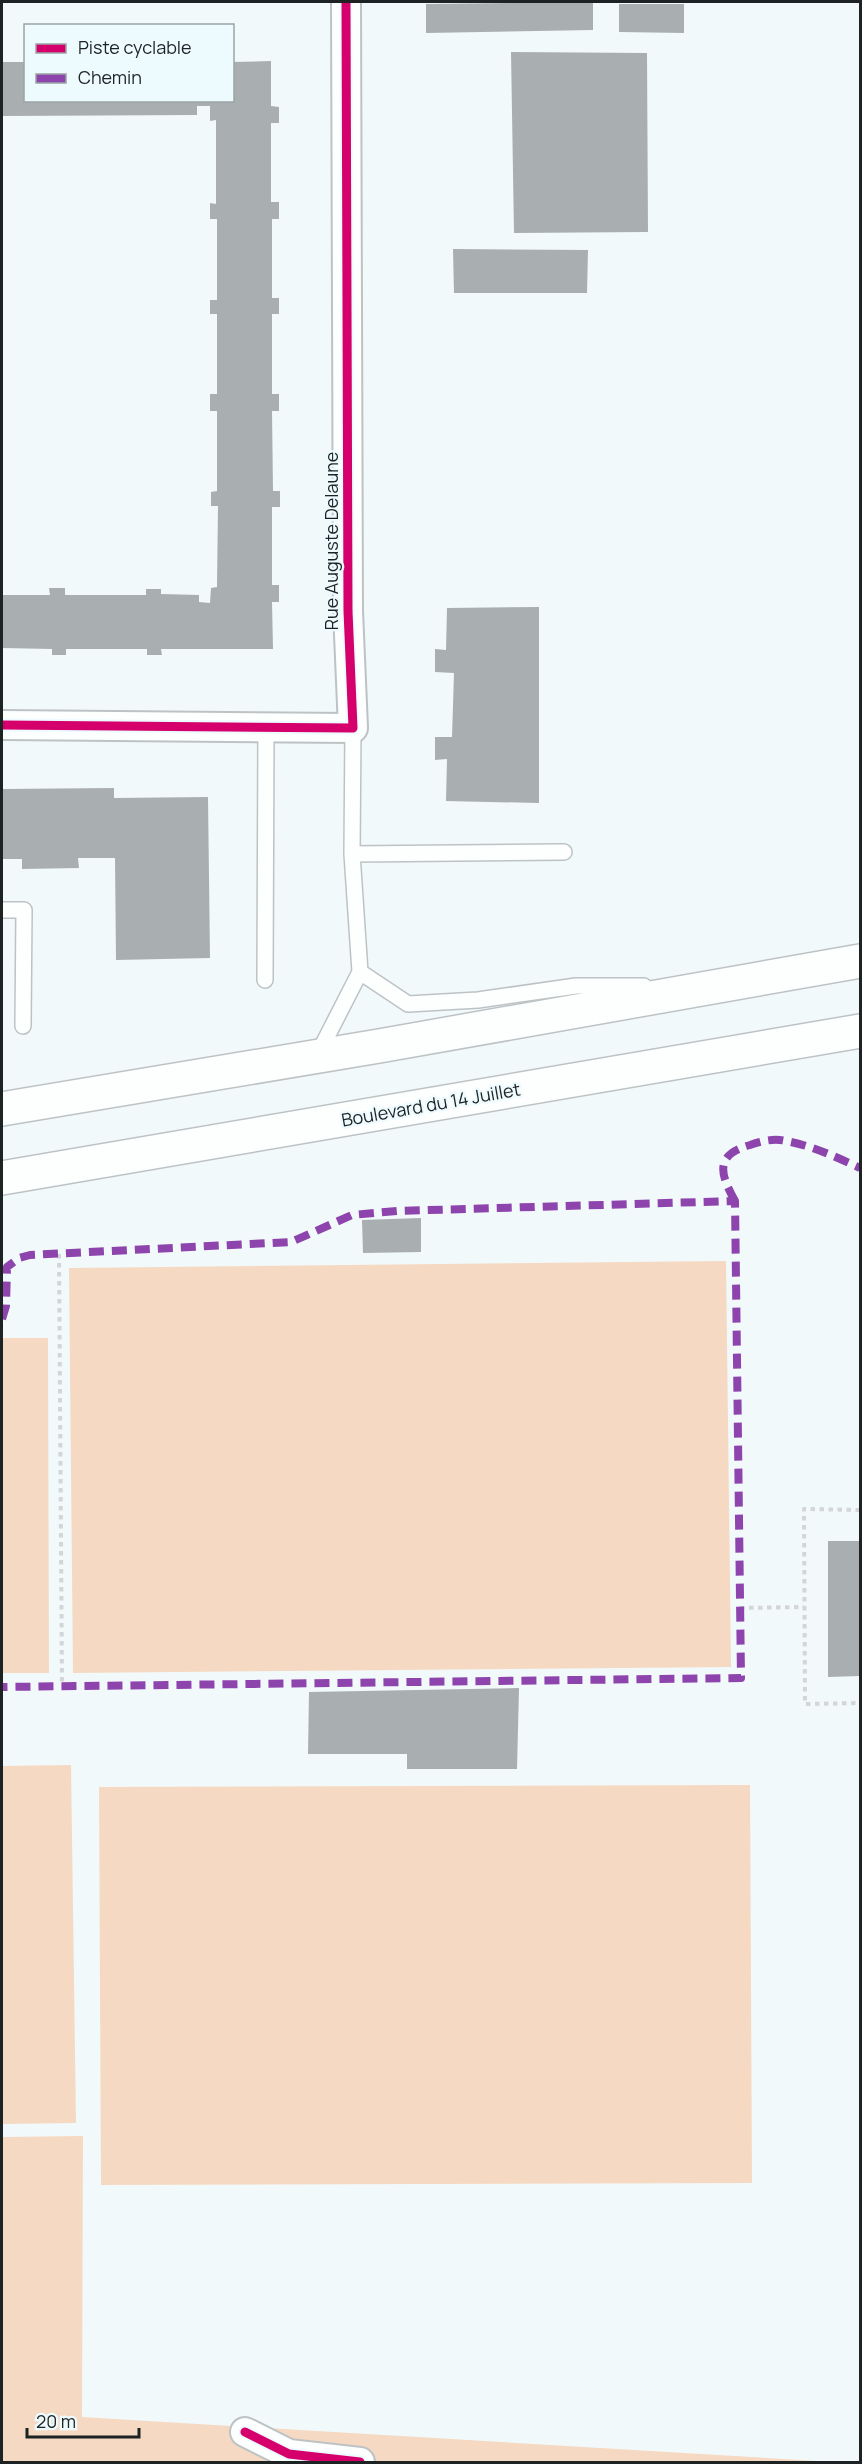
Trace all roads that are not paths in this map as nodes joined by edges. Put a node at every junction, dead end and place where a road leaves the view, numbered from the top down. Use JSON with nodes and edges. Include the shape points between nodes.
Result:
{"nodes":[{"id":1,"x":346,"y":2,"type":"edge"},
{"id":2,"x":2,"y":724,"type":"edge"},
{"id":3,"x":266,"y":727,"type":"junction"},
{"id":4,"x":353,"y":728,"type":"junction"},
{"id":5,"x":564,"y":852,"type":"dead end"},
{"id":6,"x":352,"y":854,"type":"junction"},
{"id":7,"x":2,"y":910,"type":"edge"},
{"id":8,"x":861,"y":961,"type":"edge"},
{"id":9,"x":360,"y":972,"type":"junction"},
{"id":10,"x":266,"y":980,"type":"dead end"},
{"id":11,"x":729,"y":984,"type":"junction"},
{"id":12,"x":23,"y":1026,"type":"dead end"},
{"id":13,"x":861,"y":1031,"type":"edge"},
{"id":14,"x":316,"y":1057,"type":"junction"},
{"id":15,"x":2,"y":1108,"type":"edge"},
{"id":16,"x":2,"y":1178,"type":"edge"},
{"id":17,"x":245,"y":2432,"type":"dead end"},
{"id":18,"x":360,"y":2463,"type":"edge"}],
"edges":[{"from":1,"to":4,"type":"street","name":"Rue Auguste Delaune","via":[[348,611]]},
{"from":2,"to":3,"type":"street"},
{"from":3,"to":4,"type":"street"},
{"from":3,"to":10,"type":"lane"},
{"from":4,"to":6,"type":"lane"},
{"from":5,"to":6,"type":"lane"},
{"from":6,"to":9,"type":"lane"},
{"from":7,"to":12,"type":"lane","via":[[24,910]]},
{"from":8,"to":11,"type":"main road"},
{"from":9,"to":11,"type":"lane","via":[[408,1004],[478,1000],[576,986]]},
{"from":9,"to":14,"type":"lane"},
{"from":11,"to":14,"type":"main road"},
{"from":13,"to":16,"type":"main road","name":"Boulevard du 14 Juillet"},
{"from":14,"to":15,"type":"main road"},
{"from":17,"to":18,"type":"street","via":[[289,2454]]}]}
